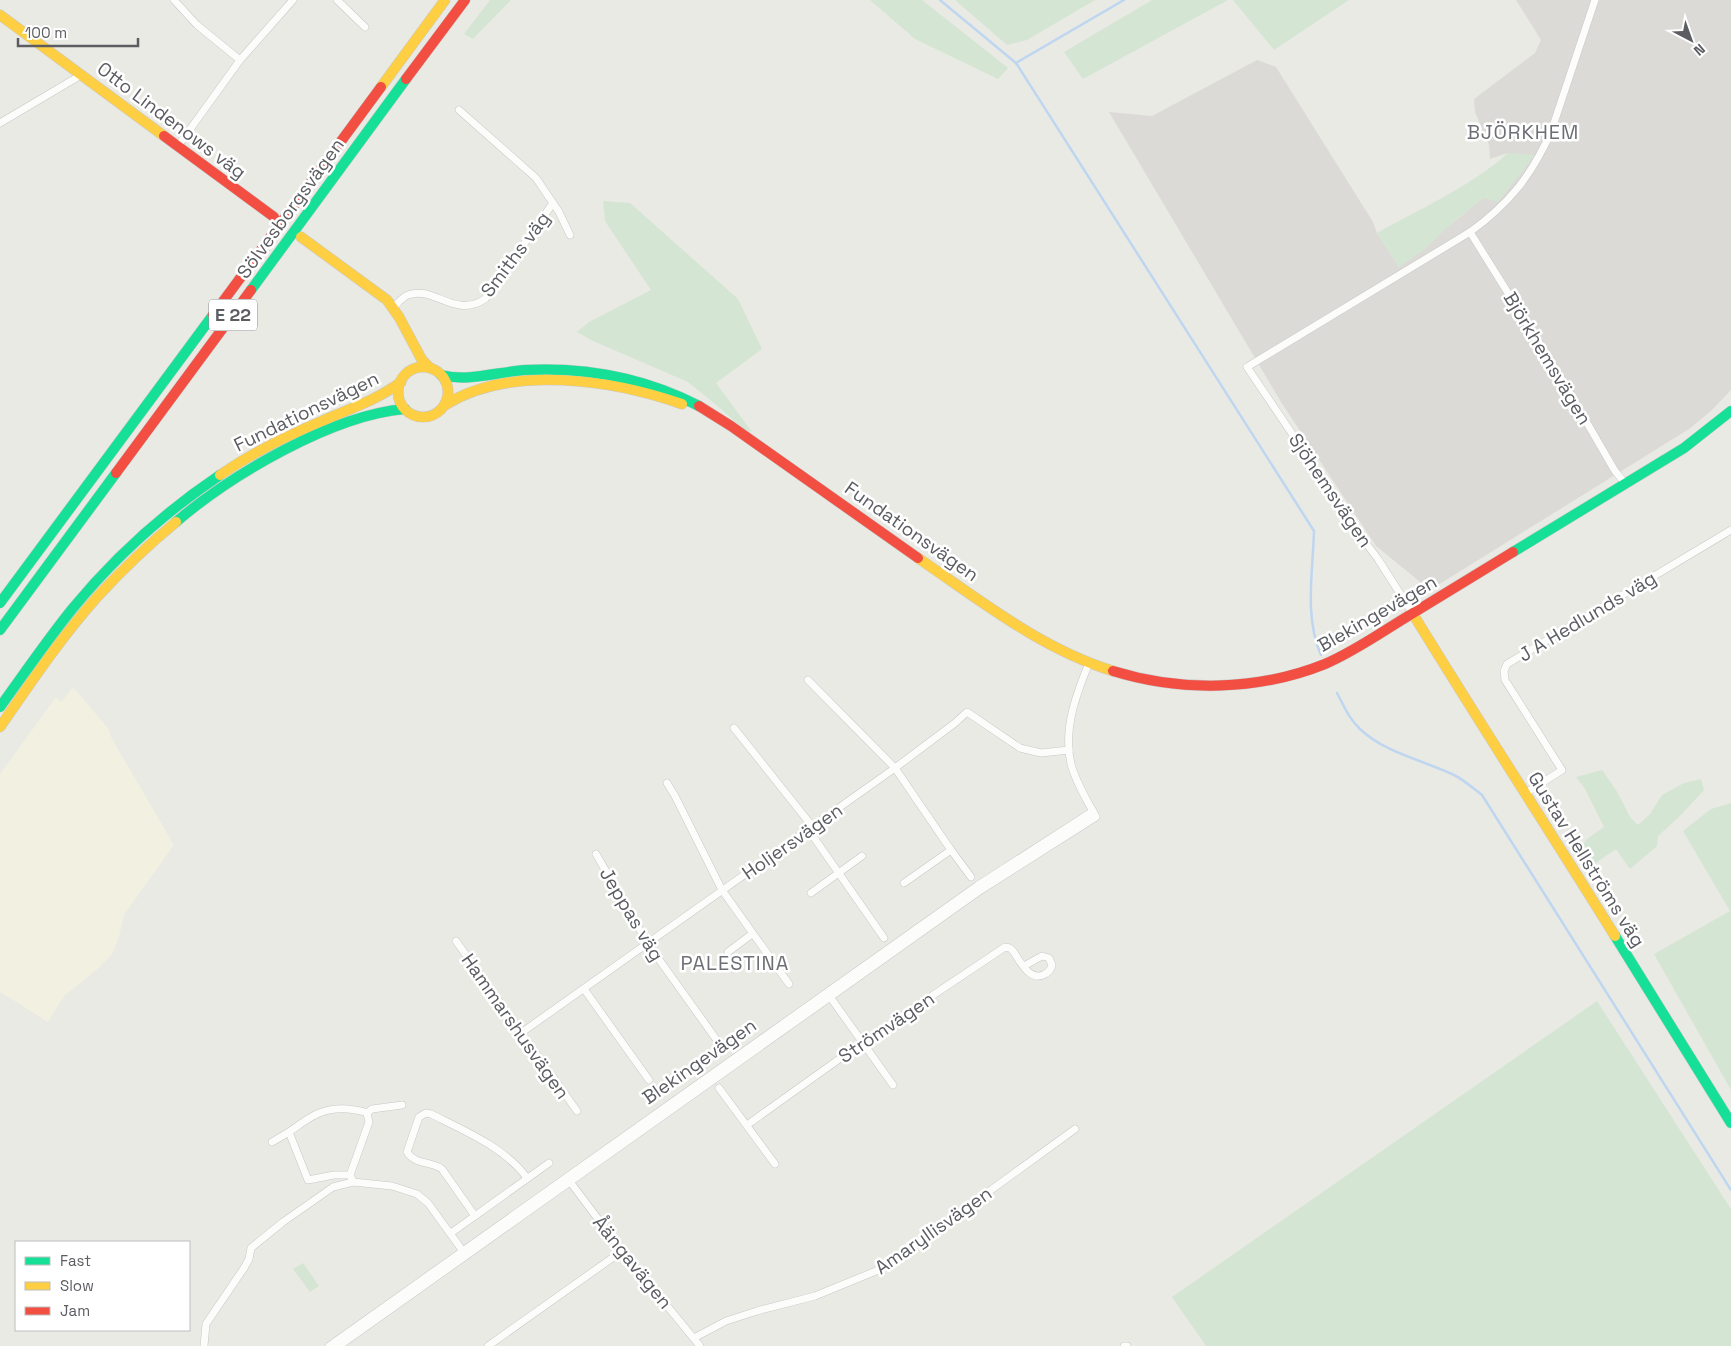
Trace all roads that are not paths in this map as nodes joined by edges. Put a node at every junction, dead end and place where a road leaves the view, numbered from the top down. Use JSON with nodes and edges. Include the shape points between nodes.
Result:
{"nodes":[{"id":1,"x":174,"y":0,"type":"edge"},
{"id":2,"x":292,"y":0,"type":"edge"},
{"id":3,"x":337,"y":0,"type":"edge"},
{"id":4,"x":445,"y":0,"type":"edge"},
{"id":5,"x":465,"y":0,"type":"edge"},
{"id":6,"x":1595,"y":0,"type":"edge"},
{"id":7,"x":0,"y":15,"type":"edge"},
{"id":8,"x":365,"y":27,"type":"dead end"},
{"id":9,"x":240,"y":60,"type":"junction"},
{"id":10,"x":80,"y":74,"type":"junction"},
{"id":11,"x":459,"y":110,"type":"dead end"},
{"id":12,"x":0,"y":123,"type":"edge"},
{"id":13,"x":178,"y":146,"type":"junction"},
{"id":14,"x":553,"y":203,"type":"junction"},
{"id":15,"x":274,"y":217,"type":"dead end"},
{"id":16,"x":1470,"y":232,"type":"junction"},
{"id":17,"x":570,"y":235,"type":"dead end"},
{"id":18,"x":301,"y":238,"type":"dead end"},
{"id":19,"x":393,"y":308,"type":"junction"},
{"id":20,"x":409,"y":335,"type":"junction"},
{"id":21,"x":430,"y":368,"type":"junction"},
{"id":22,"x":411,"y":371,"type":"junction"},
{"id":23,"x":441,"y":375,"type":"junction"},
{"id":24,"x":401,"y":382,"type":"junction"},
{"id":25,"x":445,"y":405,"type":"junction"},
{"id":26,"x":405,"y":409,"type":"junction"},
{"id":27,"x":1731,"y":411,"type":"edge"},
{"id":28,"x":720,"y":420,"type":"junction"},
{"id":29,"x":1625,"y":484,"type":"junction"},
{"id":30,"x":1731,"y":530,"type":"edge"},
{"id":31,"x":0,"y":603,"type":"edge"},
{"id":32,"x":1414,"y":614,"type":"junction"},
{"id":33,"x":0,"y":630,"type":"edge"},
{"id":34,"x":1089,"y":663,"type":"junction"},
{"id":35,"x":808,"y":680,"type":"dead end"},
{"id":36,"x":0,"y":707,"type":"edge"},
{"id":37,"x":0,"y":727,"type":"edge"},
{"id":38,"x":734,"y":728,"type":"dead end"},
{"id":39,"x":1069,"y":750,"type":"junction"},
{"id":40,"x":895,"y":768,"type":"junction"},
{"id":41,"x":666,"y":783,"type":"dead end"},
{"id":42,"x":1526,"y":793,"type":"junction"},
{"id":43,"x":810,"y":828,"type":"junction"},
{"id":44,"x":951,"y":850,"type":"junction"},
{"id":45,"x":596,"y":854,"type":"dead end"},
{"id":46,"x":862,"y":856,"type":"dead end"},
{"id":47,"x":838,"y":873,"type":"junction"},
{"id":48,"x":971,"y":877,"type":"dead end"},
{"id":49,"x":904,"y":884,"type":"dead end"},
{"id":50,"x":722,"y":890,"type":"junction"},
{"id":51,"x":811,"y":893,"type":"dead end"},
{"id":52,"x":752,"y":934,"type":"junction"},
{"id":53,"x":884,"y":938,"type":"dead end"},
{"id":54,"x":456,"y":941,"type":"dead end"},
{"id":55,"x":648,"y":944,"type":"junction"},
{"id":56,"x":728,"y":952,"type":"dead end"},
{"id":57,"x":1024,"y":966,"type":"dead end"},
{"id":58,"x":789,"y":984,"type":"dead end"},
{"id":59,"x":584,"y":989,"type":"junction"},
{"id":60,"x":829,"y":994,"type":"junction"},
{"id":61,"x":521,"y":1033,"type":"junction"},
{"id":62,"x":863,"y":1042,"type":"junction"},
{"id":63,"x":721,"y":1046,"type":"dead end"},
{"id":64,"x":650,"y":1080,"type":"dead end"},
{"id":65,"x":893,"y":1085,"type":"dead end"},
{"id":66,"x":720,"y":1088,"type":"dead end"},
{"id":67,"x":402,"y":1105,"type":"dead end"},
{"id":68,"x":577,"y":1111,"type":"dead end"},
{"id":69,"x":367,"y":1113,"type":"junction"},
{"id":70,"x":1731,"y":1123,"type":"edge"},
{"id":71,"x":747,"y":1125,"type":"junction"},
{"id":72,"x":1074,"y":1129,"type":"dead end"},
{"id":73,"x":289,"y":1132,"type":"junction"},
{"id":74,"x":272,"y":1142,"type":"dead end"},
{"id":75,"x":549,"y":1163,"type":"dead end"},
{"id":76,"x":775,"y":1164,"type":"dead end"},
{"id":77,"x":527,"y":1178,"type":"junction"},
{"id":78,"x":352,"y":1179,"type":"junction"},
{"id":79,"x":568,"y":1180,"type":"junction"},
{"id":80,"x":475,"y":1216,"type":"junction"},
{"id":81,"x":451,"y":1233,"type":"junction"},
{"id":82,"x":622,"y":1250,"type":"junction"},
{"id":83,"x":465,"y":1253,"type":"junction"},
{"id":84,"x":694,"y":1338,"type":"junction"},
{"id":85,"x":204,"y":1346,"type":"edge"},
{"id":86,"x":330,"y":1346,"type":"edge"},
{"id":87,"x":339,"y":1346,"type":"edge"},
{"id":88,"x":488,"y":1346,"type":"edge"},
{"id":89,"x":700,"y":1346,"type":"edge"}],
"edges":[{"from":1,"to":9,"type":"street","via":[[197,25]]},
{"from":2,"to":9,"type":"street"},
{"from":3,"to":8,"type":"street"},
{"from":4,"to":31,"type":"main road","name":"Sölvesborgsvägen","number":"E 22"},
{"from":5,"to":33,"type":"main road","name":"Sölvesborgsvägen","number":"E 22"},
{"from":6,"to":16,"type":"street","via":[[1542,152],[1504,205]]},
{"from":7,"to":10,"type":"main road","name":"Otto Lindenows väg"},
{"from":9,"to":13,"type":"street"},
{"from":10,"to":12,"type":"street"},
{"from":10,"to":13,"type":"main road","name":"Otto Lindenows väg"},
{"from":11,"to":14,"type":"street","name":"Smiths väg","via":[[536,178]]},
{"from":13,"to":15,"type":"main road","name":"Otto Lindenows väg"},
{"from":14,"to":17,"type":"street","name":"Smiths väg"},
{"from":14,"to":19,"type":"street","name":"Smiths väg","via":[[484,299],[475,305],[464,306],[425,294],[413,294]]},
{"from":16,"to":29,"type":"street","name":"Björkhemsvägen"},
{"from":16,"to":32,"type":"street","name":"Sjöhemsvägen","via":[[1247,367]]},
{"from":18,"to":19,"type":"main road","via":[[378,292]]},
{"from":19,"to":20,"type":"main road"},
{"from":20,"to":21,"type":"main road"},
{"from":20,"to":22,"type":"main road","via":[[414,361]]},
{"from":21,"to":22,"type":"main road"},
{"from":21,"to":23,"type":"main road"},
{"from":22,"to":24,"type":"main road"},
{"from":23,"to":25,"type":"main road","via":[[448,387]]},
{"from":23,"to":28,"type":"main road","name":"Fundationsvägen","via":[[462,378],[535,370],[580,371],[623,377],[670,392]]},
{"from":24,"to":26,"type":"main road","via":[[398,394]]},
{"from":24,"to":36,"type":"main road","name":"Fundationsvägen","via":[[370,402],[314,424],[253,455],[169,513],[122,554],[82,596]]},
{"from":25,"to":26,"type":"main road","via":[[439,412],[426,417],[413,415]]},
{"from":25,"to":28,"type":"main road","name":"Fundationsvägen","via":[[466,393],[502,384],[588,381],[641,390]]},
{"from":26,"to":37,"type":"main road","name":"Fundationsvägen","via":[[366,416],[290,448],[233,481],[176,521],[129,563],[72,626]]},
{"from":27,"to":29,"type":"main road","name":"Blekingevägen","via":[[1684,448]]},
{"from":28,"to":34,"type":"main road","name":"Fundationsvägen","via":[[1021,627]]},
{"from":29,"to":32,"type":"main road","name":"Blekingevägen"},
{"from":30,"to":42,"type":"street","name":"J A Hedlunds väg","via":[[1508,664],[1504,671],[1505,680],[1562,770]]},
{"from":32,"to":34,"type":"main road","name":"Blekingevägen","via":[[1320,666],[1255,683],[1217,687],[1178,684],[1138,678]]},
{"from":32,"to":42,"type":"main road","name":"Gustav Hellströms väg"},
{"from":34,"to":39,"type":"street","name":"Blekingevägen","via":[[1075,699]]},
{"from":35,"to":40,"type":"street"},
{"from":38,"to":43,"type":"street"},
{"from":39,"to":40,"type":"street","name":"Holjersvägen","via":[[1041,753],[1020,748],[967,712]]},
{"from":39,"to":60,"type":"street","name":"Blekingevägen","via":[[1076,777],[1095,814],[978,885]]},
{"from":40,"to":43,"type":"street","name":"Holjersvägen"},
{"from":40,"to":44,"type":"street"},
{"from":41,"to":50,"type":"street"},
{"from":42,"to":70,"type":"main road","name":"Gustav Hellströms väg"},
{"from":43,"to":47,"type":"street"},
{"from":43,"to":50,"type":"street","name":"Holjersvägen"},
{"from":44,"to":48,"type":"street"},
{"from":44,"to":49,"type":"street"},
{"from":45,"to":55,"type":"street","name":"Jeppas väg"},
{"from":46,"to":47,"type":"street"},
{"from":47,"to":51,"type":"street"},
{"from":47,"to":53,"type":"street"},
{"from":50,"to":52,"type":"street"},
{"from":50,"to":55,"type":"street","name":"Holjersvägen"},
{"from":52,"to":56,"type":"street"},
{"from":52,"to":58,"type":"street"},
{"from":54,"to":61,"type":"street","name":"Hammarshusvägen"},
{"from":55,"to":59,"type":"street","name":"Holjersvägen"},
{"from":55,"to":63,"type":"street","name":"Jeppas väg"},
{"from":57,"to":62,"type":"street","name":"Strömvägen","via":[[1010,948],[1005,947]]},
{"from":59,"to":61,"type":"street","name":"Holjersvägen"},
{"from":59,"to":64,"type":"street"},
{"from":60,"to":62,"type":"street"},
{"from":60,"to":79,"type":"street","name":"Blekingevägen"},
{"from":61,"to":68,"type":"street","name":"Hammarshusvägen"},
{"from":62,"to":65,"type":"street"},
{"from":62,"to":71,"type":"street","name":"Strömvägen"},
{"from":66,"to":71,"type":"street"},
{"from":67,"to":69,"type":"street","via":[[372,1109]]},
{"from":69,"to":73,"type":"street","via":[[363,1110],[326,1109]]},
{"from":69,"to":78,"type":"street","via":[[370,1122]]},
{"from":71,"to":76,"type":"street"},
{"from":72,"to":84,"type":"street","name":"Amaryllisvägen","via":[[876,1271],[815,1296],[726,1321]]},
{"from":73,"to":74,"type":"street"},
{"from":73,"to":78,"type":"street","via":[[308,1180],[334,1175]]},
{"from":75,"to":77,"type":"street"},
{"from":77,"to":80,"type":"street"},
{"from":77,"to":80,"type":"street","via":[[521,1169],[481,1140],[431,1114],[419,1117],[407,1152],[416,1161],[442,1169]]},
{"from":78,"to":81,"type":"street","via":[[417,1194]]},
{"from":78,"to":85,"type":"street","via":[[283,1222],[251,1248],[244,1268],[206,1324]]},
{"from":79,"to":82,"type":"street","name":"Åängavägen"},
{"from":79,"to":83,"type":"street","name":"Blekingevägen"},
{"from":80,"to":81,"type":"street"},
{"from":81,"to":83,"type":"street"},
{"from":82,"to":84,"type":"street","name":"Åängavägen"},
{"from":82,"to":88,"type":"street"},
{"from":83,"to":86,"type":"street","name":"Blekingevägen"},
{"from":83,"to":87,"type":"street","name":"Blekingevägen"},
{"from":84,"to":89,"type":"street","name":"Åängavägen"}]}
